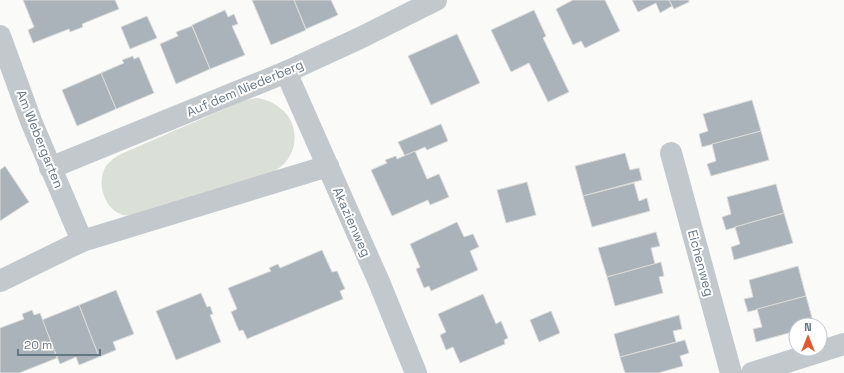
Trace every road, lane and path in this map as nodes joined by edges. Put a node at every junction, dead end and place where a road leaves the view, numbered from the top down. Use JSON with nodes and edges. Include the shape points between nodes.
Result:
{"nodes":[{"id":1,"x":436,"y":0,"type":"edge"},
{"id":2,"x":0,"y":36,"type":"edge"},
{"id":3,"x":286,"y":72,"type":"junction"},
{"id":4,"x":671,"y":154,"type":"dead end"},
{"id":5,"x":328,"y":166,"type":"junction"},
{"id":6,"x":50,"y":168,"type":"junction"},
{"id":7,"x":82,"y":241,"type":"junction"},
{"id":8,"x":0,"y":281,"type":"edge"},
{"id":9,"x":844,"y":344,"type":"edge"},
{"id":10,"x":416,"y":373,"type":"edge"},
{"id":11,"x":731,"y":373,"type":"edge"},
{"id":12,"x":752,"y":373,"type":"edge"}],
"edges":[{"from":1,"to":3,"type":"street","name":"Auf dem Niederberg"},
{"from":2,"to":6,"type":"street","name":"Am Webergarten"},
{"from":3,"to":5,"type":"street","name":"Akazienweg"},
{"from":3,"to":6,"type":"street","name":"Auf dem Niederberg"},
{"from":4,"to":11,"type":"street","name":"Eichenweg"},
{"from":5,"to":7,"type":"street"},
{"from":5,"to":10,"type":"street","name":"Akazienweg"},
{"from":6,"to":7,"type":"street","name":"Am Webergarten"},
{"from":7,"to":8,"type":"street"},
{"from":9,"to":12,"type":"street"}]}
